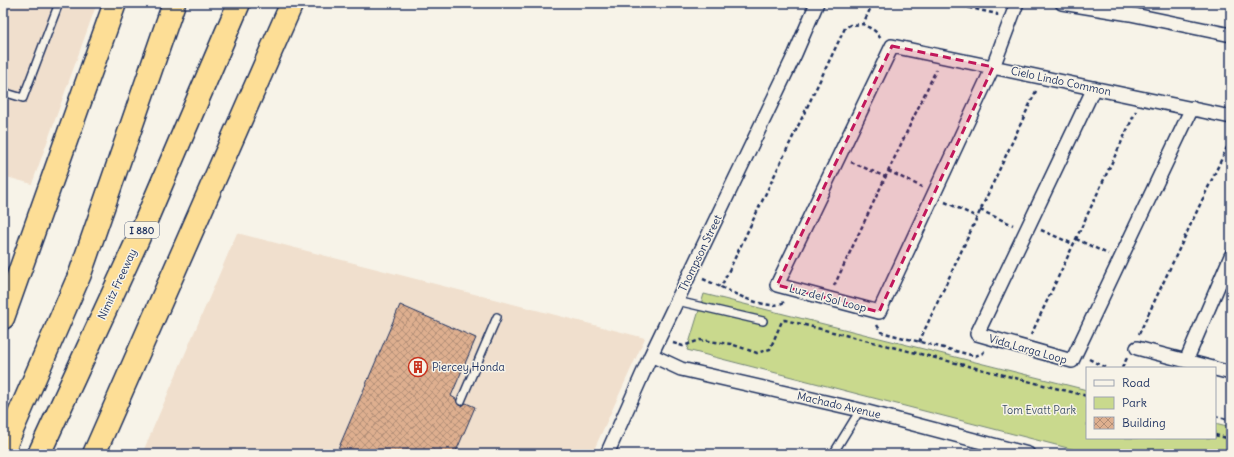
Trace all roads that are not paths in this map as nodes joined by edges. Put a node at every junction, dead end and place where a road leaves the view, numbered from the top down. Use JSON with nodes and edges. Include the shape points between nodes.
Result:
{"nodes":[{"id":1,"x":59,"y":3,"type":"edge"},
{"id":2,"x":115,"y":3,"type":"edge"},
{"id":3,"x":174,"y":3,"type":"edge"},
{"id":4,"x":239,"y":3,"type":"edge"},
{"id":5,"x":292,"y":3,"type":"edge"},
{"id":6,"x":817,"y":3,"type":"edge"},
{"id":7,"x":1017,"y":3,"type":"edge"},
{"id":8,"x":1062,"y":3,"type":"edge"},
{"id":9,"x":1231,"y":35,"type":"edge"},
{"id":10,"x":891,"y":48,"type":"joint"},
{"id":11,"x":993,"y":67,"type":"junction"},
{"id":12,"x":1094,"y":88,"type":"junction"},
{"id":13,"x":3,"y":92,"type":"edge"},
{"id":14,"x":1192,"y":108,"type":"junction"},
{"id":15,"x":1231,"y":116,"type":"edge"},
{"id":16,"x":1231,"y":256,"type":"edge"},
{"id":17,"x":677,"y":301,"type":"junction"},
{"id":18,"x":497,"y":317,"type":"dead end"},
{"id":19,"x":3,"y":318,"type":"edge"},
{"id":20,"x":763,"y":322,"type":"dead end"},
{"id":21,"x":1134,"y":346,"type":"road end"},
{"id":22,"x":651,"y":355,"type":"junction"},
{"id":23,"x":1186,"y":361,"type":"junction"},
{"id":24,"x":1210,"y":367,"type":"edge"},
{"id":25,"x":1216,"y":369,"type":"edge"},
{"id":26,"x":1231,"y":373,"type":"edge"},
{"id":27,"x":461,"y":401,"type":"dead end"},
{"id":28,"x":860,"y":410,"type":"junction"},
{"id":29,"x":3,"y":451,"type":"edge"},
{"id":30,"x":38,"y":454,"type":"edge"},
{"id":31,"x":94,"y":454,"type":"edge"},
{"id":32,"x":607,"y":454,"type":"edge"},
{"id":33,"x":833,"y":454,"type":"edge"},
{"id":34,"x":1028,"y":454,"type":"edge"}],
"edges":[{"from":1,"to":13,"type":"lane","via":[[23,98]]},
{"from":2,"to":19,"type":"highway"},
{"from":3,"to":29,"type":"highway","via":[[80,274]]},
{"from":4,"to":30,"type":"highway","name":"Nimitz Freeway","number":"I 880","via":[[138,239]]},
{"from":5,"to":31,"type":"highway"},
{"from":6,"to":17,"type":"street","name":"Thompson Street"},
{"from":7,"to":11,"type":"street","name":"Luz del Sol Loop"},
{"from":8,"to":9,"type":"street"},
{"from":10,"to":11,"type":"street","name":"Cielo Lindo Common"},
{"from":10,"to":11,"type":"street","name":"Luz del Sol Loop","via":[[777,285],[878,312]]},
{"from":11,"to":12,"type":"street","name":"Cielo Lindo Common"},
{"from":12,"to":14,"type":"street","name":"Cielo Lindo Common"},
{"from":12,"to":14,"type":"street","name":"Vida Larga Loop","via":[[977,334],[1072,361]]},
{"from":14,"to":15,"type":"street","name":"Cielo Lindo Common"},
{"from":16,"to":23,"type":"street"},
{"from":17,"to":20,"type":"lane"},
{"from":17,"to":22,"type":"street","name":"Thompson Street"},
{"from":18,"to":27,"type":"lane"},
{"from":21,"to":23,"type":"street"},
{"from":22,"to":28,"type":"street","name":"Machado Avenue","via":[[681,369]]},
{"from":22,"to":32,"type":"street","name":"Thompson Street"},
{"from":23,"to":24,"type":"street"},
{"from":25,"to":26,"type":"street"},
{"from":28,"to":33,"type":"lane"},
{"from":28,"to":34,"type":"street","name":"Machado Avenue"}]}
